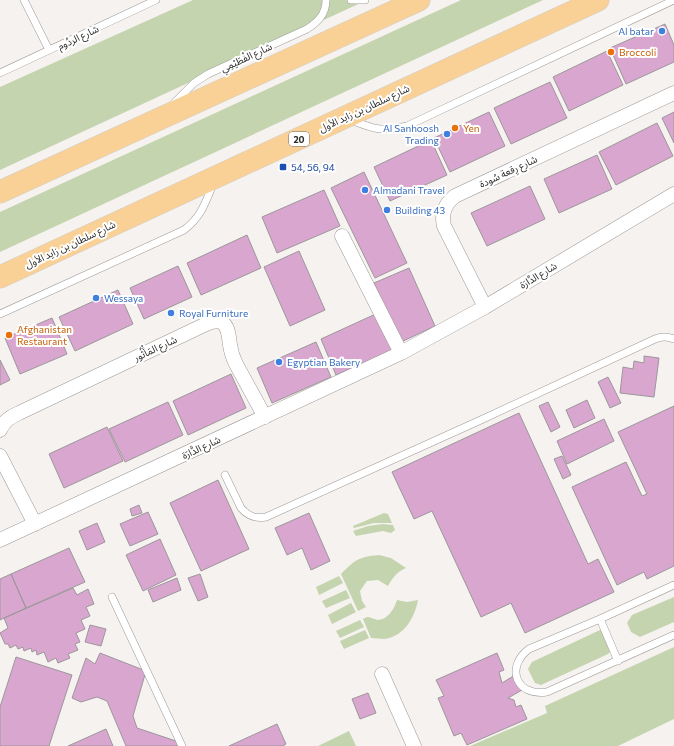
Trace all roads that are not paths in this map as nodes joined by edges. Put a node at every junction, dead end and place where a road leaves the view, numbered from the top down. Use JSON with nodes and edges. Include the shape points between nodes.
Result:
{"nodes":[{"id":1,"x":24,"y":0,"type":"edge"},
{"id":2,"x":156,"y":0,"type":"edge"},
{"id":3,"x":326,"y":0,"type":"edge"},
{"id":4,"x":351,"y":0,"type":"edge"},
{"id":5,"x":365,"y":0,"type":"edge"},
{"id":6,"x":419,"y":0,"type":"edge"},
{"id":7,"x":598,"y":0,"type":"edge"},
{"id":8,"x":674,"y":0,"type":"edge"},
{"id":9,"x":49,"y":50,"type":"junction"},
{"id":10,"x":0,"y":73,"type":"edge"},
{"id":11,"x":674,"y":93,"type":"edge"},
{"id":12,"x":164,"y":117,"type":"junction"},
{"id":13,"x":345,"y":117,"type":"junction"},
{"id":14,"x":215,"y":178,"type":"junction"},
{"id":15,"x":0,"y":192,"type":"edge"},
{"id":16,"x":674,"y":194,"type":"edge"},
{"id":17,"x":342,"y":236,"type":"dead end"},
{"id":18,"x":0,"y":277,"type":"edge"},
{"id":19,"x":485,"y":307,"type":"junction"},
{"id":20,"x":0,"y":314,"type":"edge"},
{"id":21,"x":674,"y":339,"type":"edge"},
{"id":22,"x":401,"y":353,"type":"junction"},
{"id":23,"x":265,"y":417,"type":"junction"},
{"id":24,"x":0,"y":430,"type":"edge"},
{"id":25,"x":0,"y":456,"type":"edge"},
{"id":26,"x":225,"y":475,"type":"dead end"},
{"id":27,"x":35,"y":524,"type":"junction"},
{"id":28,"x":0,"y":540,"type":"edge"},
{"id":29,"x":674,"y":585,"type":"edge"},
{"id":30,"x":112,"y":597,"type":"dead end"},
{"id":31,"x":600,"y":619,"type":"junction"},
{"id":32,"x":674,"y":635,"type":"edge"},
{"id":33,"x":618,"y":661,"type":"junction"},
{"id":34,"x":382,"y":674,"type":"dead end"},
{"id":35,"x":182,"y":746,"type":"edge"},
{"id":36,"x":414,"y":746,"type":"edge"}],
"edges":[{"from":1,"to":9,"type":"lane"},
{"from":2,"to":9,"type":"lane","name":"شارع الردُوم"},
{"from":3,"to":12,"type":"lane","name":"شارع الفْطَيْمِي","via":[[324,14],[317,23],[208,74],[183,94]]},
{"from":4,"to":5,"type":"lane"},
{"from":6,"to":12,"type":"main road"},
{"from":7,"to":13,"type":"main road","name":"شارع سلطان بن زايد الأول","number":"20"},
{"from":8,"to":13,"type":"lane","via":[[407,126],[374,129]]},
{"from":9,"to":10,"type":"lane","name":"شارع الردُوم"},
{"from":11,"to":19,"type":"street","name":"شارع رِقعة سُودة","via":[[455,196],[450,201],[443,213],[444,226]]},
{"from":12,"to":15,"type":"main road"},
{"from":13,"to":14,"type":"main road","name":"شارع سلطان بن زايد الأول","number":"20"},
{"from":14,"to":18,"type":"main road","name":"شارع سلطان بن زايد الأول","number":"20"},
{"from":14,"to":20,"type":"lane","via":[[200,215],[184,230]]},
{"from":16,"to":19,"type":"street","name":"شارع الدَّارَة"},
{"from":17,"to":22,"type":"street"},
{"from":19,"to":22,"type":"street","name":"شارع الدَّارَة"},
{"from":21,"to":26,"type":"lane","via":[[668,336],[655,338],[266,517],[253,517],[244,512]]},
{"from":22,"to":23,"type":"street","name":"شارع الدَّارَة"},
{"from":23,"to":24,"type":"street","name":"شارع المَأْثُور","via":[[236,364],[231,350],[229,330],[221,322],[215,321],[19,413],[10,418]]},
{"from":23,"to":27,"type":"street","name":"شارع الدَّارَة"},
{"from":25,"to":27,"type":"street"},
{"from":27,"to":28,"type":"street","name":"شارع الدَّارَة"},
{"from":29,"to":31,"type":"lane"},
{"from":30,"to":35,"type":"lane"},
{"from":31,"to":33,"type":"lane"},
{"from":31,"to":33,"type":"lane","via":[[529,648],[517,661],[517,679],[529,692],[546,692]]},
{"from":32,"to":33,"type":"lane"},
{"from":34,"to":36,"type":"street"}]}
